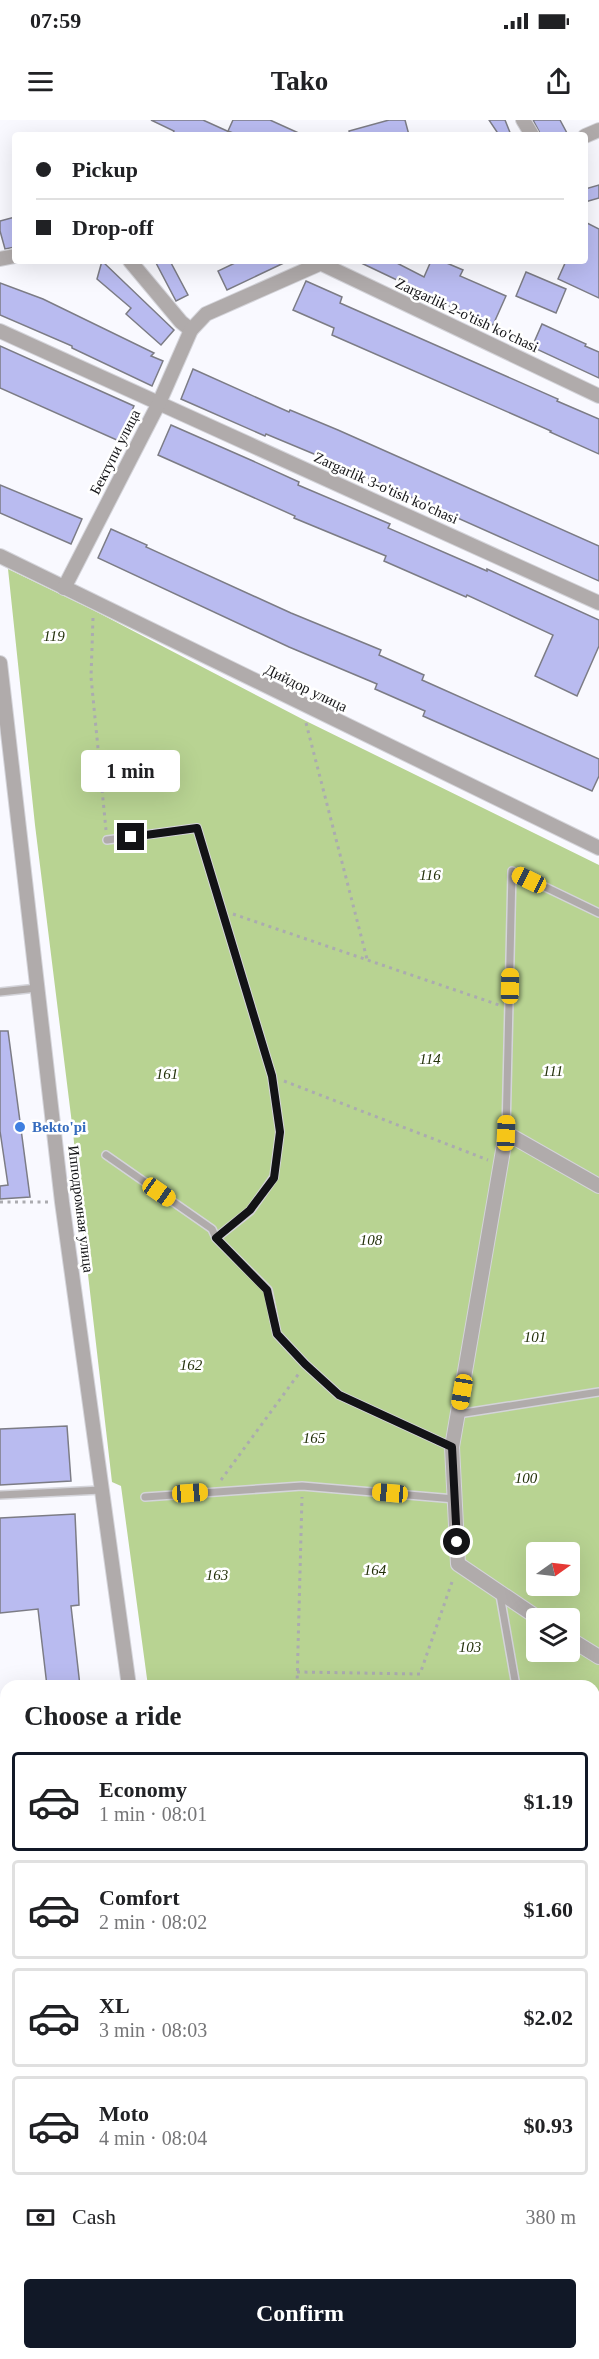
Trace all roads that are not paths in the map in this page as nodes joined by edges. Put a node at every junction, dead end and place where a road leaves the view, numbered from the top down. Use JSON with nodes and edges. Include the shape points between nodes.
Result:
{"nodes":[{"id":1,"x":133,"y":264,"type":"edge"},
{"id":2,"x":319,"y":264,"type":"edge"},
{"id":3,"x":328,"y":264,"type":"edge"},
{"id":4,"x":191,"y":330,"type":"junction"},
{"id":5,"x":0,"y":331,"type":"edge"},
{"id":6,"x":599,"y":396,"type":"edge"},
{"id":7,"x":159,"y":403,"type":"junction"},
{"id":8,"x":0,"y":556,"type":"edge"},
{"id":9,"x":64,"y":588,"type":"junction"},
{"id":10,"x":599,"y":603,"type":"edge"},
{"id":11,"x":0,"y":663,"type":"edge"},
{"id":12,"x":107,"y":840,"type":"road end"},
{"id":13,"x":599,"y":849,"type":"edge"},
{"id":14,"x":599,"y":913,"type":"edge"},
{"id":15,"x":37,"y":988,"type":"junction"},
{"id":16,"x":0,"y":992,"type":"edge"},
{"id":17,"x":506,"y":1133,"type":"junction"},
{"id":18,"x":106,"y":1155,"type":"dead end"},
{"id":19,"x":599,"y":1186,"type":"edge"},
{"id":20,"x":216,"y":1238,"type":"junction"},
{"id":21,"x":599,"y":1392,"type":"edge"},
{"id":22,"x":458,"y":1414,"type":"junction"},
{"id":23,"x":452,"y":1447,"type":"junction"},
{"id":24,"x":101,"y":1490,"type":"junction"},
{"id":25,"x":0,"y":1495,"type":"edge"},
{"id":26,"x":145,"y":1497,"type":"dead end"},
{"id":27,"x":455,"y":1499,"type":"junction"},
{"id":28,"x":500,"y":1595,"type":"junction"},
{"id":29,"x":526,"y":1611,"type":"edge"},
{"id":30,"x":580,"y":1645,"type":"edge"},
{"id":31,"x":599,"y":1657,"type":"edge"},
{"id":32,"x":128,"y":1680,"type":"edge"},
{"id":33,"x":515,"y":1680,"type":"edge"}],
"edges":[{"from":1,"to":4,"type":"street"},
{"from":2,"to":4,"type":"street","name":"Бектупи улица","via":[[206,314]]},
{"from":3,"to":6,"type":"street","name":"Zargarlik 2-o'tish ko'chasi"},
{"from":4,"to":7,"type":"street","name":"Бектупи улица"},
{"from":5,"to":7,"type":"street","name":"Zargarlik 3-o'tish ko'chasi"},
{"from":7,"to":9,"type":"street","name":"Бектупи улица"},
{"from":7,"to":10,"type":"street","name":"Zargarlik 3-o'tish ko'chasi"},
{"from":8,"to":9,"type":"street","name":"Дийдор улица"},
{"from":9,"to":13,"type":"street","name":"Дийдор улица"},
{"from":11,"to":15,"type":"street","name":"Ипподромная улица"},
{"from":12,"to":20,"type":"lane","via":[[197,828],[272,1076],[280,1132],[274,1178],[250,1210]]},
{"from":14,"to":17,"type":"lane","via":[[512,871]]},
{"from":15,"to":16,"type":"lane"},
{"from":15,"to":24,"type":"street","name":"Ипподромная улица"},
{"from":17,"to":19,"type":"street"},
{"from":17,"to":22,"type":"street"},
{"from":18,"to":20,"type":"lane","via":[[212,1230]]},
{"from":20,"to":23,"type":"lane","via":[[267,1290],[277,1334],[339,1395]]},
{"from":21,"to":22,"type":"lane"},
{"from":22,"to":23,"type":"street"},
{"from":23,"to":27,"type":"street"},
{"from":24,"to":25,"type":"lane"},
{"from":24,"to":32,"type":"street","name":"Ипподромная улица"},
{"from":26,"to":27,"type":"lane","via":[[302,1486]]},
{"from":27,"to":28,"type":"street","via":[[458,1564]]},
{"from":28,"to":29,"type":"street"},
{"from":28,"to":33,"type":"lane"},
{"from":30,"to":31,"type":"street"}]}
